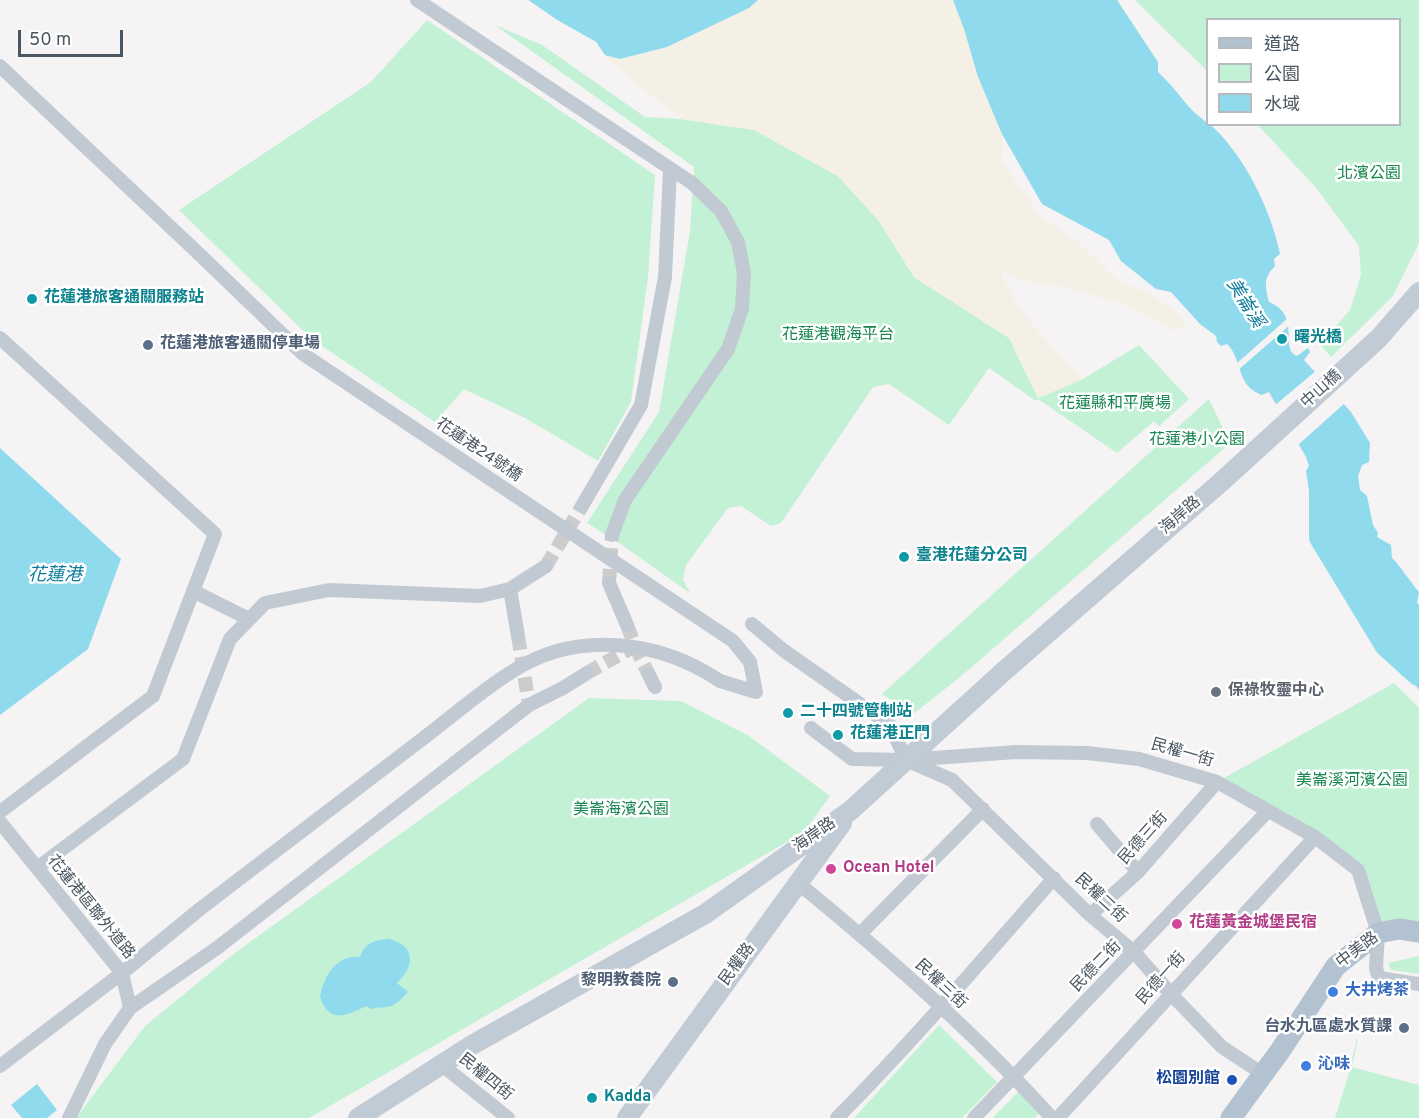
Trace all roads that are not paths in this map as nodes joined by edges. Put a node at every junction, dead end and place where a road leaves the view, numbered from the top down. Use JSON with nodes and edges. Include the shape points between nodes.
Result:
{"nodes":[{"id":1,"x":417,"y":0,"type":"edge"},
{"id":2,"x":0,"y":66,"type":"edge"},
{"id":3,"x":670,"y":170,"type":"junction"},
{"id":4,"x":1419,"y":292,"type":"edge"},
{"id":5,"x":0,"y":338,"type":"edge"},
{"id":6,"x":1220,"y":483,"type":"joint"},
{"id":7,"x":582,"y":506,"type":"tunnel mouth"},
{"id":8,"x":612,"y":535,"type":"tunnel mouth"},
{"id":9,"x":546,"y":566,"type":"tunnel mouth"},
{"id":10,"x":609,"y":583,"type":"tunnel mouth"},
{"id":11,"x":510,"y":589,"type":"junction"},
{"id":12,"x":193,"y":591,"type":"junction"},
{"id":13,"x":249,"y":619,"type":"junction"},
{"id":14,"x":752,"y":624,"type":"dead end"},
{"id":15,"x":627,"y":625,"type":"tunnel mouth"},
{"id":16,"x":518,"y":636,"type":"tunnel mouth"},
{"id":17,"x":587,"y":673,"type":"tunnel mouth"},
{"id":18,"x":811,"y":728,"type":"dead end"},
{"id":19,"x":906,"y":760,"type":"junction"},
{"id":20,"x":1217,"y":782,"type":"junction"},
{"id":21,"x":983,"y":809,"type":"junction"},
{"id":22,"x":1268,"y":811,"type":"junction"},
{"id":23,"x":0,"y":812,"type":"edge"},
{"id":24,"x":850,"y":812,"type":"junction"},
{"id":25,"x":0,"y":822,"type":"edge"},
{"id":26,"x":1097,"y":824,"type":"dead end"},
{"id":27,"x":1315,"y":837,"type":"junction"},
{"id":28,"x":37,"y":868,"type":"junction"},
{"id":29,"x":1138,"y":872,"type":"junction"},
{"id":30,"x":1054,"y":878,"type":"junction"},
{"id":31,"x":798,"y":884,"type":"junction"},
{"id":32,"x":1090,"y":915,"type":"junction"},
{"id":33,"x":1419,"y":932,"type":"edge"},
{"id":34,"x":1378,"y":933,"type":"junction"},
{"id":35,"x":860,"y":934,"type":"junction"},
{"id":36,"x":1134,"y":952,"type":"junction"},
{"id":37,"x":122,"y":973,"type":"junction"},
{"id":38,"x":1419,"y":984,"type":"edge"},
{"id":39,"x":1171,"y":994,"type":"junction"},
{"id":40,"x":130,"y":1008,"type":"junction"},
{"id":41,"x":941,"y":1008,"type":"junction"},
{"id":42,"x":442,"y":1065,"type":"junction"},
{"id":43,"x":0,"y":1066,"type":"edge"},
{"id":44,"x":1263,"y":1074,"type":"junction"},
{"id":45,"x":1014,"y":1076,"type":"junction"},
{"id":46,"x":69,"y":1118,"type":"edge"},
{"id":47,"x":358,"y":1118,"type":"edge"},
{"id":48,"x":508,"y":1118,"type":"edge"},
{"id":49,"x":627,"y":1118,"type":"edge"},
{"id":50,"x":837,"y":1118,"type":"edge"},
{"id":51,"x":974,"y":1118,"type":"edge"},
{"id":52,"x":1052,"y":1118,"type":"edge"},
{"id":53,"x":1059,"y":1118,"type":"edge"},
{"id":54,"x":1231,"y":1118,"type":"edge"}],
"edges":[{"from":1,"to":3,"type":"street"},
{"from":2,"to":37,"type":"street","name":"花蓮港24號橋","bridge":true,"via":[[303,354],[733,641],[750,662],[761,696],[651,649],[613,645],[575,648],[538,658],[511,671]]},
{"from":3,"to":7,"type":"street","via":[[665,277],[641,405]]},
{"from":3,"to":8,"type":"street","via":[[692,183],[721,211],[738,242],[744,273],[742,309],[728,349],[625,500]]},
{"from":4,"to":6,"type":"main road","name":"中山橋","via":[[1380,338]]},
{"from":5,"to":12,"type":"street","via":[[215,534]]},
{"from":6,"to":19,"type":"main road","name":"海岸路"},
{"from":9,"to":11,"type":"street"},
{"from":10,"to":15,"type":"street"},
{"from":11,"to":13,"type":"street","via":[[480,596],[329,590],[265,603]]},
{"from":11,"to":16,"type":"street"},
{"from":12,"to":13,"type":"street"},
{"from":12,"to":23,"type":"street","via":[[153,696]]},
{"from":13,"to":28,"type":"street","via":[[230,639],[183,759]]},
{"from":14,"to":19,"type":"street","via":[[890,725]]},
{"from":17,"to":40,"type":"street","via":[[529,705],[217,948]]},
{"from":18,"to":19,"type":"street","name":"民權一街","via":[[852,759]]},
{"from":19,"to":20,"type":"street","name":"民權一街","via":[[1016,752],[1088,753],[1139,759]]},
{"from":19,"to":21,"type":"street","name":"民權二街","via":[[952,780]]},
{"from":19,"to":24,"type":"main road","name":"海岸路"},
{"from":20,"to":22,"type":"street","name":"民權一街"},
{"from":20,"to":29,"type":"street","name":"民德三街"},
{"from":21,"to":30,"type":"street","name":"民權二街"},
{"from":21,"to":35,"type":"street"},
{"from":22,"to":27,"type":"street","name":"民權一街"},
{"from":22,"to":36,"type":"street","name":"民德二街"},
{"from":24,"to":31,"type":"main road","name":"民權路"},
{"from":24,"to":42,"type":"main road","name":"海岸路","via":[[705,914]]},
{"from":25,"to":28,"type":"street","name":"花蓮港區聯外道路"},
{"from":26,"to":29,"type":"street"},
{"from":27,"to":34,"type":"street","name":"民權一街","via":[[1358,870]]},
{"from":27,"to":39,"type":"street","name":"民德一街"},
{"from":28,"to":37,"type":"street","name":"花蓮港區聯外道路"},
{"from":29,"to":32,"type":"street","name":"民德三街"},
{"from":30,"to":32,"type":"street","name":"民權二街"},
{"from":30,"to":41,"type":"street"},
{"from":31,"to":35,"type":"street","name":"民權三街"},
{"from":31,"to":49,"type":"main road","name":"民權路"},
{"from":32,"to":36,"type":"street","name":"民權二街"},
{"from":33,"to":34,"type":"main road","name":"中美路","via":[[1399,929]]},
{"from":34,"to":38,"type":"street","via":[[1379,978]]},
{"from":34,"to":44,"type":"main road","name":"中美路","via":[[1335,966]]},
{"from":35,"to":41,"type":"street","name":"民權三街"},
{"from":36,"to":39,"type":"street","name":"民權二街"},
{"from":36,"to":45,"type":"street","name":"民德二街"},
{"from":37,"to":40,"type":"street","name":"花蓮港區聯外道路"},
{"from":37,"to":43,"type":"street"},
{"from":39,"to":44,"type":"street","name":"民權二街","via":[[1222,1047]]},
{"from":39,"to":53,"type":"street","name":"民德一街"},
{"from":40,"to":46,"type":"street","via":[[105,1044]]},
{"from":41,"to":45,"type":"street","name":"民權三街"},
{"from":41,"to":50,"type":"street"},
{"from":42,"to":47,"type":"main road","name":"海岸路"},
{"from":42,"to":48,"type":"street","name":"民權四街"},
{"from":44,"to":54,"type":"main road","name":"中美路"},
{"from":45,"to":51,"type":"street","name":"民德二街"},
{"from":45,"to":52,"type":"street","name":"民權三街"}]}
